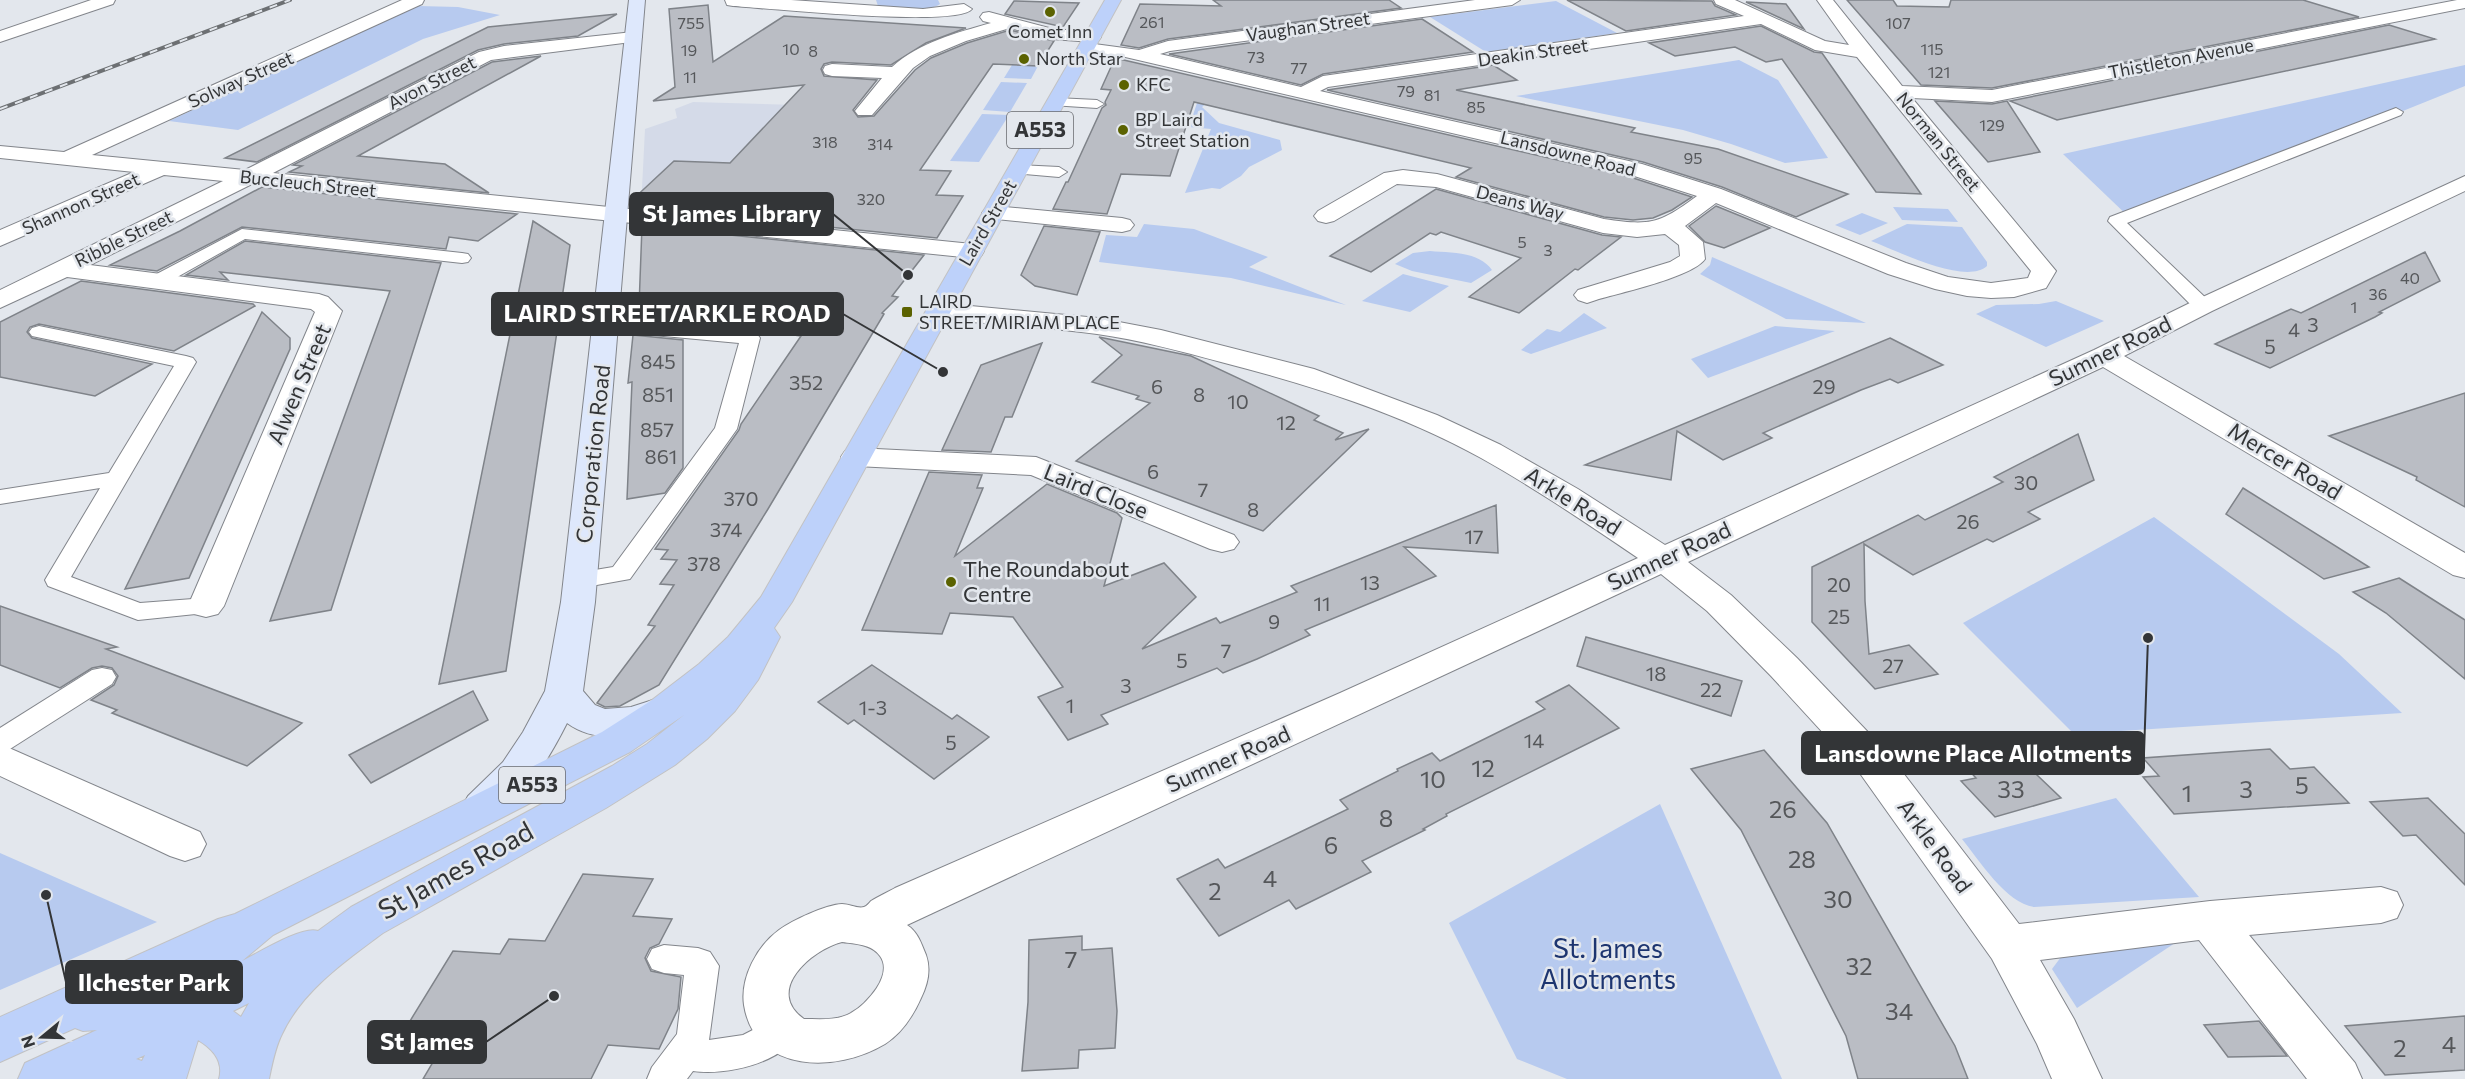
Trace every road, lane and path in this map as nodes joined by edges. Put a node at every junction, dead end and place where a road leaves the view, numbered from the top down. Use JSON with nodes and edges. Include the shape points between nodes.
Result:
{"nodes":[{"id":1,"x":107,"y":0,"type":"edge"},
{"id":2,"x":416,"y":0,"type":"edge"},
{"id":3,"x":637,"y":0,"type":"edge"},
{"id":4,"x":1113,"y":0,"type":"edge"},
{"id":5,"x":1512,"y":0,"type":"edge"},
{"id":6,"x":1722,"y":0,"type":"edge"},
{"id":7,"x":1826,"y":0,"type":"edge"},
{"id":8,"x":733,"y":1,"type":"edge"},
{"id":9,"x":2458,"y":3,"type":"edge"},
{"id":10,"x":961,"y":4,"type":"edge"},
{"id":11,"x":1762,"y":19,"type":"junction"},
{"id":12,"x":1009,"y":22,"type":"junction"},
{"id":13,"x":0,"y":37,"type":"edge"},
{"id":14,"x":633,"y":37,"type":"junction"},
{"id":15,"x":1090,"y":42,"type":"junction"},
{"id":16,"x":1863,"y":52,"type":"junction"},
{"id":17,"x":1140,"y":55,"type":"junction"},
{"id":18,"x":832,"y":70,"type":"dead end"},
{"id":19,"x":897,"y":74,"type":"junction"},
{"id":20,"x":1306,"y":92,"type":"junction"},
{"id":21,"x":1897,"y":92,"type":"junction"},
{"id":22,"x":1056,"y":102,"type":"junction"},
{"id":23,"x":1097,"y":104,"type":"dead end"},
{"id":24,"x":865,"y":111,"type":"dead end"},
{"id":25,"x":2396,"y":112,"type":"dead end"},
{"id":26,"x":0,"y":152,"type":"edge"},
{"id":27,"x":66,"y":159,"type":"junction"},
{"id":28,"x":161,"y":168,"type":"junction"},
{"id":29,"x":1018,"y":170,"type":"junction"},
{"id":30,"x":1059,"y":172,"type":"dead end"},
{"id":31,"x":247,"y":178,"type":"junction"},
{"id":32,"x":2465,"y":183,"type":"edge"},
{"id":33,"x":1713,"y":195,"type":"junction"},
{"id":34,"x":994,"y":213,"type":"junction"},
{"id":35,"x":617,"y":215,"type":"junction"},
{"id":36,"x":1326,"y":216,"type":"dead end"},
{"id":37,"x":1122,"y":225,"type":"dead end"},
{"id":38,"x":1669,"y":226,"type":"junction"},
{"id":39,"x":0,"y":239,"type":"edge"},
{"id":40,"x":972,"y":251,"type":"junction"},
{"id":41,"x":462,"y":258,"type":"dead end"},
{"id":42,"x":64,"y":269,"type":"junction"},
{"id":43,"x":157,"y":281,"type":"junction"},
{"id":44,"x":2037,"y":284,"type":"joint"},
{"id":45,"x":1587,"y":295,"type":"dead end"},
{"id":46,"x":0,"y":300,"type":"edge"},
{"id":47,"x":2203,"y":306,"type":"junction"},
{"id":48,"x":939,"y":310,"type":"junction"},
{"id":49,"x":606,"y":326,"type":"junction"},
{"id":50,"x":39,"y":332,"type":"dead end"},
{"id":51,"x":2104,"y":356,"type":"junction"},
{"id":52,"x":856,"y":457,"type":"junction"},
{"id":53,"x":118,"y":478,"type":"junction"},
{"id":54,"x":0,"y":497,"type":"edge"},
{"id":55,"x":1222,"y":542,"type":"dead end"},
{"id":56,"x":1663,"y":558,"type":"junction"},
{"id":57,"x":2465,"y":567,"type":"edge"},
{"id":58,"x":580,"y":580,"type":"junction"},
{"id":59,"x":775,"y":602,"type":"junction"},
{"id":60,"x":206,"y":606,"type":"joint"},
{"id":61,"x":102,"y":677,"type":"dead end"},
{"id":62,"x":564,"y":691,"type":"junction"},
{"id":63,"x":665,"y":710,"type":"junction"},
{"id":64,"x":0,"y":742,"type":"edge"},
{"id":65,"x":0,"y":759,"type":"edge"},
{"id":66,"x":480,"y":810,"type":"junction"},
{"id":67,"x":185,"y":844,"type":"dead end"},
{"id":68,"x":2381,"y":904,"type":"dead end"},
{"id":69,"x":367,"y":920,"type":"junction"},
{"id":70,"x":2210,"y":920,"type":"junction"},
{"id":71,"x":257,"y":922,"type":"junction"},
{"id":72,"x":873,"y":926,"type":"junction"},
{"id":73,"x":2008,"y":945,"type":"junction"},
{"id":74,"x":664,"y":959,"type":"dead end"},
{"id":75,"x":183,"y":1013,"type":"junction"},
{"id":76,"x":46,"y":1019,"type":"junction"},
{"id":77,"x":782,"y":1031,"type":"junction"},
{"id":78,"x":0,"y":1040,"type":"edge"},
{"id":79,"x":675,"y":1066,"type":"edge"},
{"id":80,"x":245,"y":1074,"type":"edge"},
{"id":81,"x":43,"y":1079,"type":"edge"},
{"id":82,"x":55,"y":1079,"type":"edge"},
{"id":83,"x":128,"y":1079,"type":"edge"},
{"id":84,"x":161,"y":1079,"type":"edge"},
{"id":85,"x":2077,"y":1079,"type":"edge"},
{"id":86,"x":2337,"y":1079,"type":"edge"}],
"edges":[{"from":1,"to":13,"type":"street"},
{"from":2,"to":27,"type":"street","name":"Solway Street"},
{"from":3,"to":14,"type":"street","name":"Corporation Road"},
{"from":4,"to":15,"type":"main road","name":"Laird Street","number":"A553"},
{"from":5,"to":17,"type":"street","name":"Vaughan Street","via":[[1168,46]]},
{"from":6,"to":11,"type":"street"},
{"from":7,"to":16,"type":"street","name":"Norman Street"},
{"from":8,"to":10,"type":"street","via":[[923,14]]},
{"from":9,"to":21,"type":"street","name":"Thistleton Avenue","via":[[1992,96]]},
{"from":10,"to":12,"type":"street","name":"Lansdowne Road"},
{"from":11,"to":16,"type":"street","via":[[1821,46]]},
{"from":11,"to":20,"type":"street","name":"Deakin Street","via":[[1323,82]]},
{"from":12,"to":15,"type":"street","name":"Lansdowne Road"},
{"from":12,"to":19,"type":"street","via":[[936,47],[913,59]]},
{"from":14,"to":31,"type":"street","name":"Avon Street","via":[[485,56]]},
{"from":14,"to":35,"type":"street","name":"Corporation Road"},
{"from":15,"to":17,"type":"street","name":"Lansdowne Road"},
{"from":15,"to":22,"type":"main road","name":"Laird Street","number":"A553"},
{"from":16,"to":21,"type":"street","name":"Norman Street"},
{"from":17,"to":20,"type":"street","name":"Lansdowne Road"},
{"from":18,"to":19,"type":"street"},
{"from":19,"to":24,"type":"street"},
{"from":20,"to":33,"type":"street","name":"Lansdowne Road","via":[[1634,168]]},
{"from":21,"to":44,"type":"street","name":"Norman Street","via":[[2044,271]]},
{"from":22,"to":23,"type":"lane"},
{"from":22,"to":29,"type":"main road","name":"Laird Street","number":"A553"},
{"from":25,"to":47,"type":"lane","via":[[2116,221]]},
{"from":26,"to":27,"type":"street","name":"Buccleuch Street"},
{"from":27,"to":28,"type":"street","name":"Buccleuch Street"},
{"from":28,"to":31,"type":"street","name":"Buccleuch Street"},
{"from":28,"to":39,"type":"street","name":"Shannon Street"},
{"from":29,"to":30,"type":"lane"},
{"from":29,"to":34,"type":"main road","name":"Laird Street","number":"A553"},
{"from":31,"to":35,"type":"street","name":"Buccleuch Street"},
{"from":31,"to":42,"type":"street","name":"Ribble Street"},
{"from":32,"to":47,"type":"street","name":"Sumner Road"},
{"from":33,"to":38,"type":"street","name":"Deans Way"},
{"from":33,"to":44,"type":"street","name":"Lansdowne Road","via":[[1946,285],[2007,291]]},
{"from":34,"to":37,"type":"street"},
{"from":34,"to":40,"type":"main road","name":"Laird Street","number":"A553"},
{"from":35,"to":40,"type":"street","name":"Buccleuch Street"},
{"from":35,"to":49,"type":"street","name":"Corporation Road"},
{"from":36,"to":38,"type":"street","name":"Deans Way","via":[[1392,178],[1403,177],[1437,181],[1604,226],[1646,230]]},
{"from":38,"to":45,"type":"street","via":[[1691,242],[1693,259],[1679,267]]},
{"from":40,"to":48,"type":"main road","name":"Laird Street","number":"A553"},
{"from":41,"to":43,"type":"lane","via":[[242,234]]},
{"from":42,"to":43,"type":"street","name":"Alwen Street"},
{"from":42,"to":46,"type":"street","name":"Ribble Street"},
{"from":43,"to":60,"type":"street","name":"Alwen Street","via":[[319,302],[329,311]]},
{"from":47,"to":51,"type":"street","name":"Sumner Road"},
{"from":48,"to":52,"type":"main road","name":"Laird Street","number":"A553"},
{"from":48,"to":56,"type":"street","name":"Arkle Road","via":[[1058,321],[1161,338],[1336,386],[1427,421],[1490,451]]},
{"from":49,"to":58,"type":"street","name":"Corporation Road"},
{"from":49,"to":58,"type":"lane","via":[[750,338],[726,429],[621,573]]},
{"from":50,"to":53,"type":"lane","via":[[186,362]]},
{"from":51,"to":56,"type":"street","name":"Sumner Road"},
{"from":51,"to":57,"type":"street","name":"Mercer Road"},
{"from":52,"to":55,"type":"street","name":"Laird Close","via":[[1036,466]]},
{"from":52,"to":59,"type":"main road","name":"Laird Street","number":"A553"},
{"from":53,"to":54,"type":"lane"},
{"from":53,"to":60,"type":"lane","via":[[57,580],[138,612]]},
{"from":56,"to":72,"type":"street","name":"Sumner Road","via":[[1353,703],[911,901]]},
{"from":56,"to":73,"type":"street","name":"Arkle Road","via":[[1719,603],[1873,762]]},
{"from":58,"to":62,"type":"street","name":"Corporation Road"},
{"from":59,"to":63,"type":"main road","name":"St James Road","number":"A553","via":[[741,646]]},
{"from":59,"to":69,"type":"main road","name":"St James Road","number":"A553","via":[[757,651],[738,684],[701,723],[617,782]]},
{"from":61,"to":64,"type":"lane"},
{"from":62,"to":63,"type":"street","via":[[569,705],[599,724],[620,724]]},
{"from":62,"to":66,"type":"street","name":"Corporation Road","via":[[517,773]]},
{"from":63,"to":66,"type":"main road","name":"St James Road","number":"A553","via":[[616,742]]},
{"from":65,"to":67,"type":"street"},
{"from":66,"to":71,"type":"main road","name":"St James Road","number":"A553"},
{"from":68,"to":70,"type":"street"},
{"from":69,"to":75,"type":"main road"},
{"from":69,"to":80,"type":"main road","name":"St James Road","number":"A553","via":[[294,977],[271,1006],[255,1035]]},
{"from":70,"to":73,"type":"street"},
{"from":70,"to":86,"type":"street"},
{"from":71,"to":75,"type":"main road","name":"St James Road","number":"A553","via":[[218,956]]},
{"from":71,"to":76,"type":"main road"},
{"from":72,"to":77,"type":"street","via":[[842,923],[819,929],[781,957],[769,977],[765,997],[770,1016]]},
{"from":72,"to":77,"type":"street","via":[[891,936],[903,951],[907,969],[903,989],[892,1009],[873,1026],[850,1038],[825,1043],[802,1041]]},
{"from":73,"to":85,"type":"street","name":"Arkle Road"},
{"from":74,"to":79,"type":"lane","via":[[698,962],[702,966],[694,1035]]},
{"from":75,"to":76,"type":"main road","name":"St James Road","number":"A553","via":[[123,1007]]},
{"from":75,"to":80,"type":"main road","name":"St James Road","number":"A553","via":[[215,1025],[235,1041]]},
{"from":75,"to":81,"type":"main road"},
{"from":75,"to":84,"type":"main road","name":"St James Road","number":"A553"},
{"from":76,"to":78,"type":"main road"},
{"from":77,"to":79,"type":"lane","via":[[737,1054]]},
{"from":82,"to":83,"type":"main road","via":[[81,1073],[122,1075]]}]}
